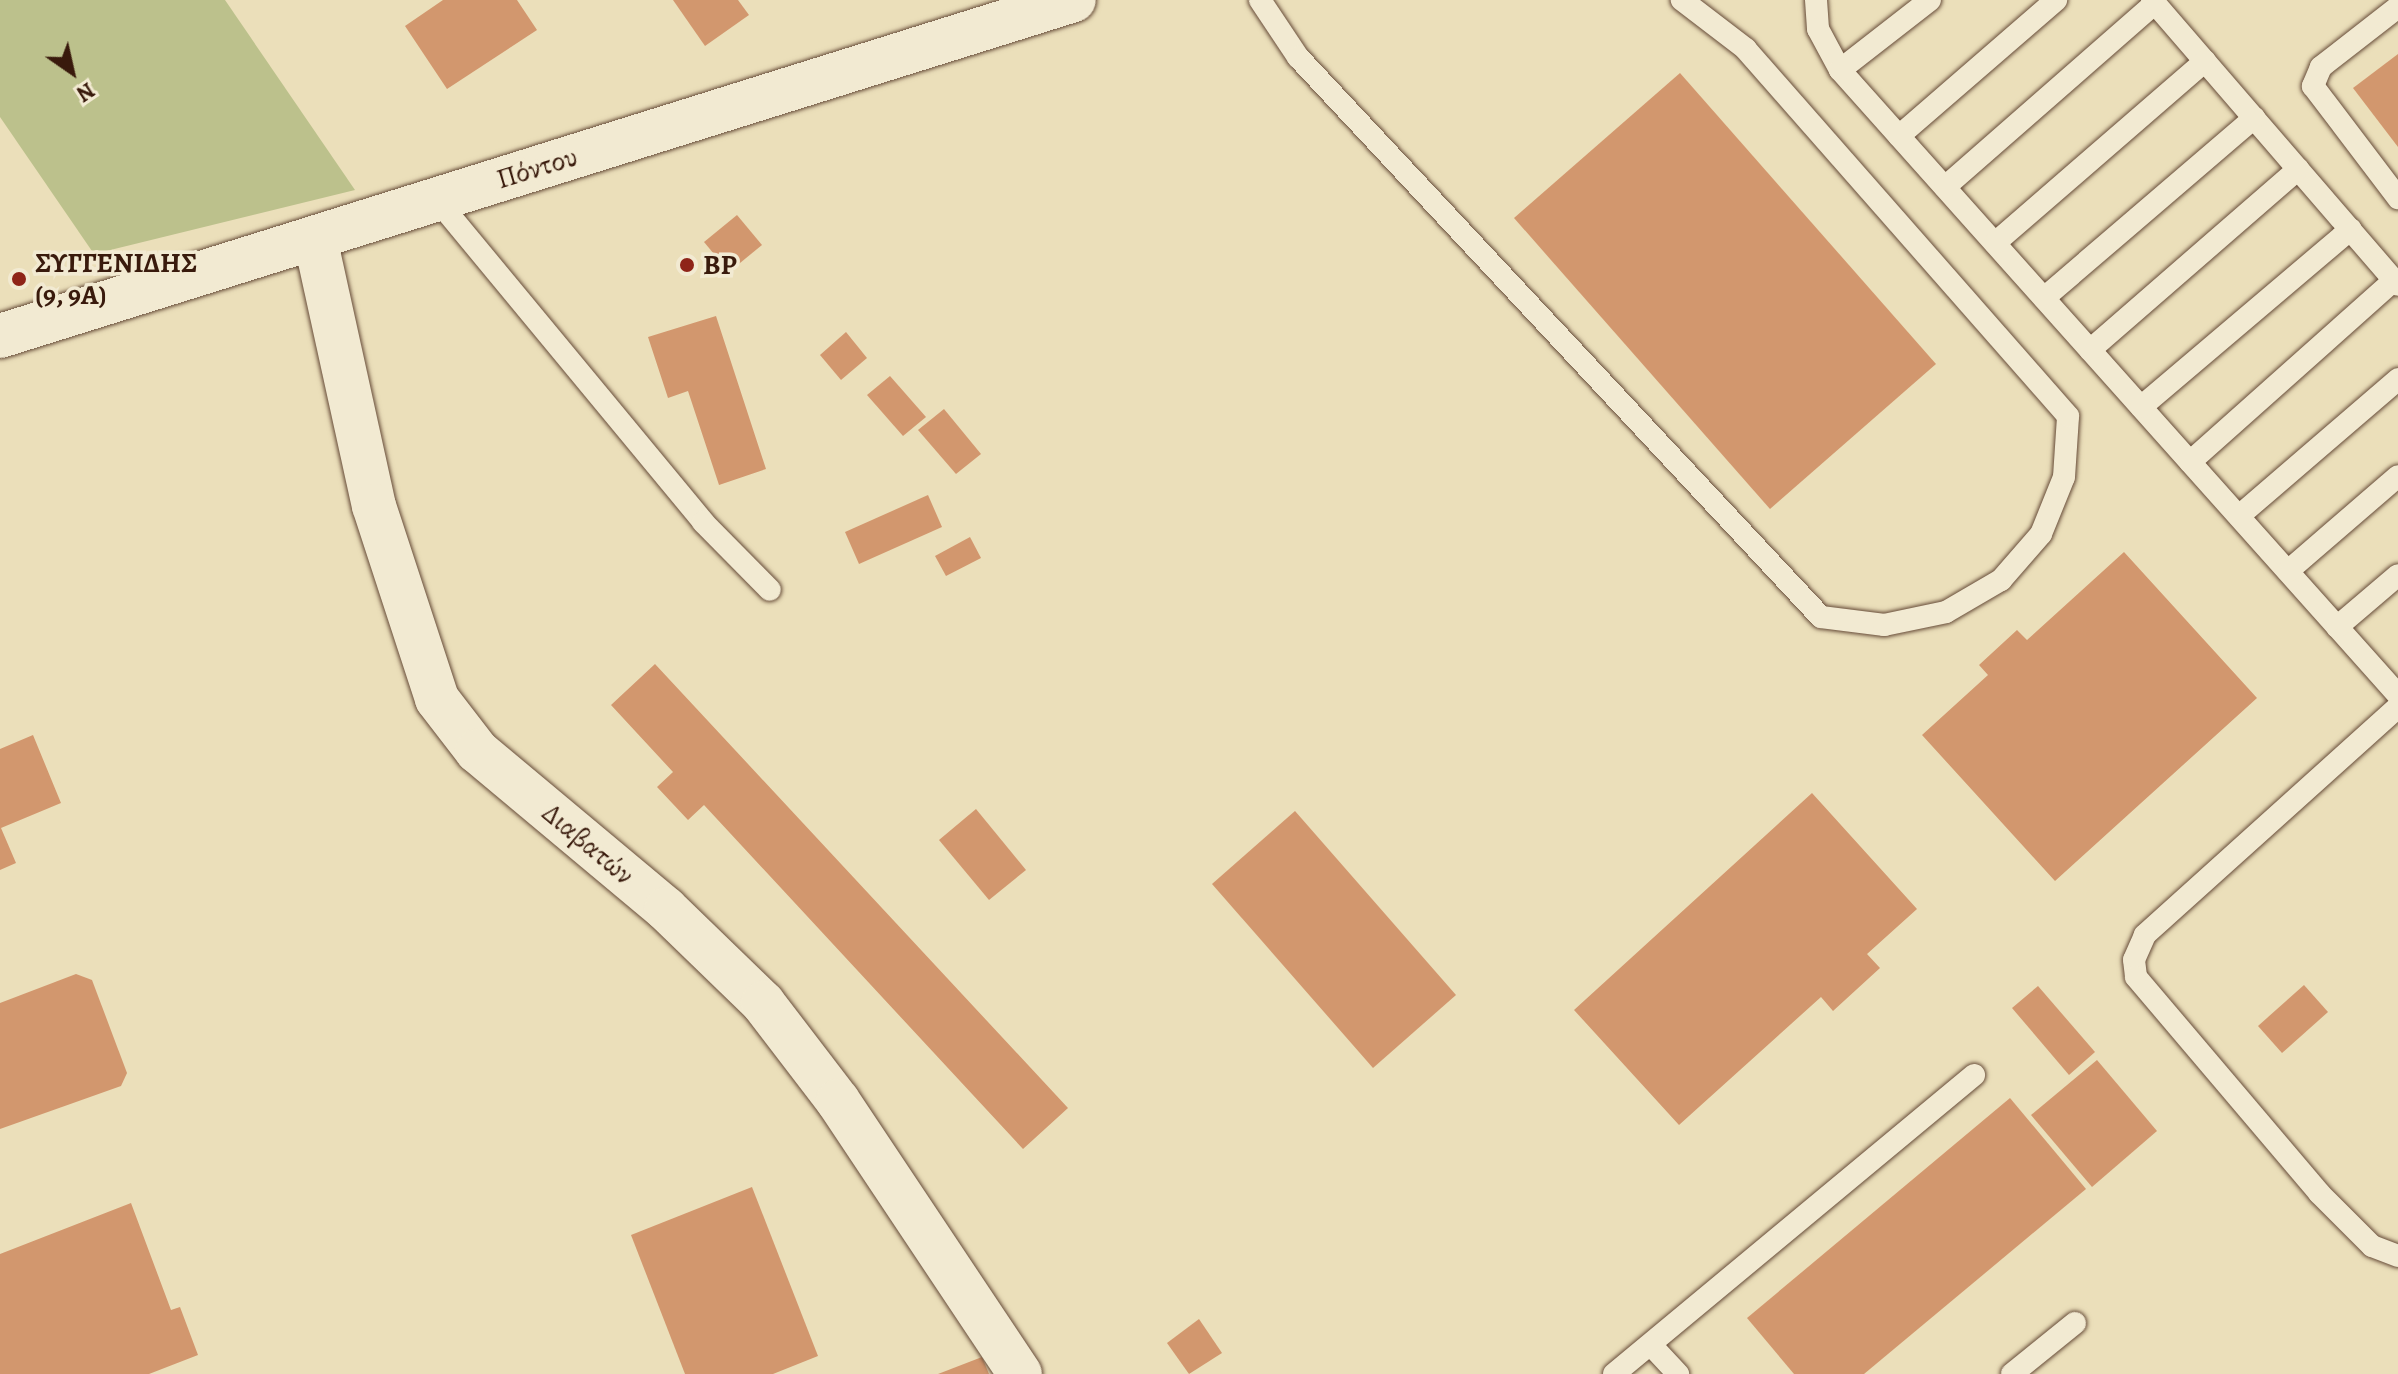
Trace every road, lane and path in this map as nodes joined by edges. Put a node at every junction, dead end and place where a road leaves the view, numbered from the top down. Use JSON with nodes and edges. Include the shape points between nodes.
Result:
{"nodes":[{"id":1,"x":1074,"y":0,"type":"edge"},
{"id":2,"x":1260,"y":0,"type":"edge"},
{"id":3,"x":1682,"y":0,"type":"edge"},
{"id":4,"x":1816,"y":0,"type":"edge"},
{"id":5,"x":1930,"y":0,"type":"edge"},
{"id":6,"x":2056,"y":0,"type":"edge"},
{"id":7,"x":2154,"y":2,"type":"edge"},
{"id":8,"x":2398,"y":7,"type":"edge"},
{"id":9,"x":2205,"y":61,"type":"junction"},
{"id":10,"x":1840,"y":70,"type":"junction"},
{"id":11,"x":2254,"y":118,"type":"junction"},
{"id":12,"x":1899,"y":136,"type":"junction"},
{"id":13,"x":2298,"y":169,"type":"junction"},
{"id":14,"x":1945,"y":187,"type":"junction"},
{"id":15,"x":2398,"y":198,"type":"edge"},
{"id":16,"x":437,"y":200,"type":"junction"},
{"id":17,"x":2351,"y":229,"type":"junction"},
{"id":18,"x":315,"y":238,"type":"junction"},
{"id":19,"x":1995,"y":243,"type":"junction"},
{"id":20,"x":2396,"y":283,"type":"edge"},
{"id":21,"x":2044,"y":298,"type":"junction"},
{"id":22,"x":0,"y":336,"type":"edge"},
{"id":23,"x":2090,"y":350,"type":"junction"},
{"id":24,"x":2398,"y":379,"type":"edge"},
{"id":25,"x":2141,"y":407,"type":"junction"},
{"id":26,"x":2190,"y":462,"type":"junction"},
{"id":27,"x":2398,"y":476,"type":"edge"},
{"id":28,"x":2239,"y":516,"type":"junction"},
{"id":29,"x":2288,"y":571,"type":"junction"},
{"id":30,"x":2398,"y":575,"type":"edge"},
{"id":31,"x":770,"y":590,"type":"dead end"},
{"id":32,"x":2337,"y":627,"type":"junction"},
{"id":33,"x":2398,"y":695,"type":"edge"},
{"id":34,"x":2398,"y":707,"type":"edge"},
{"id":35,"x":1974,"y":1075,"type":"dead end"},
{"id":36,"x":2398,"y":1256,"type":"edge"},
{"id":37,"x":2075,"y":1323,"type":"dead end"},
{"id":38,"x":1651,"y":1345,"type":"junction"},
{"id":39,"x":1020,"y":1374,"type":"edge"},
{"id":40,"x":1614,"y":1374,"type":"edge"},
{"id":41,"x":1678,"y":1374,"type":"edge"},
{"id":42,"x":2012,"y":1374,"type":"edge"}],
"edges":[{"from":1,"to":16,"type":"street","name":"Πόντου"},
{"from":2,"to":3,"type":"lane","via":[[1298,57],[1821,617],[1884,625],[1946,612],[2001,580],[2041,534],[2064,477],[2068,416],[1746,49]]},
{"from":4,"to":10,"type":"lane","via":[[1818,29]]},
{"from":5,"to":10,"type":"lane"},
{"from":6,"to":12,"type":"lane"},
{"from":7,"to":9,"type":"lane"},
{"from":7,"to":14,"type":"lane"},
{"from":8,"to":15,"type":"lane","via":[[2321,67],[2313,86]]},
{"from":9,"to":11,"type":"lane"},
{"from":9,"to":19,"type":"lane"},
{"from":10,"to":12,"type":"lane"},
{"from":11,"to":13,"type":"lane"},
{"from":11,"to":21,"type":"lane"},
{"from":12,"to":14,"type":"lane"},
{"from":13,"to":17,"type":"lane"},
{"from":13,"to":23,"type":"lane"},
{"from":14,"to":19,"type":"lane"},
{"from":16,"to":18,"type":"street","name":"Πόντου"},
{"from":16,"to":31,"type":"lane","via":[[703,522]]},
{"from":17,"to":20,"type":"lane"},
{"from":17,"to":25,"type":"lane"},
{"from":18,"to":22,"type":"street","name":"Πόντου"},
{"from":18,"to":39,"type":"street","name":"Διαβατών","via":[[374,506],[408,630],[437,699],[477,751],[666,909],[763,1003],[838,1101]]},
{"from":19,"to":21,"type":"lane"},
{"from":20,"to":26,"type":"lane"},
{"from":21,"to":23,"type":"lane"},
{"from":23,"to":25,"type":"lane"},
{"from":24,"to":28,"type":"lane"},
{"from":25,"to":26,"type":"lane"},
{"from":26,"to":28,"type":"lane"},
{"from":27,"to":29,"type":"lane"},
{"from":28,"to":29,"type":"lane"},
{"from":29,"to":32,"type":"lane"},
{"from":30,"to":32,"type":"lane"},
{"from":32,"to":33,"type":"lane"},
{"from":34,"to":36,"type":"lane","via":[[2145,935],[2134,960],[2136,977],[2319,1193],[2372,1246]]},
{"from":35,"to":38,"type":"lane"},
{"from":37,"to":42,"type":"lane"},
{"from":38,"to":40,"type":"lane"},
{"from":38,"to":41,"type":"lane"}]}
